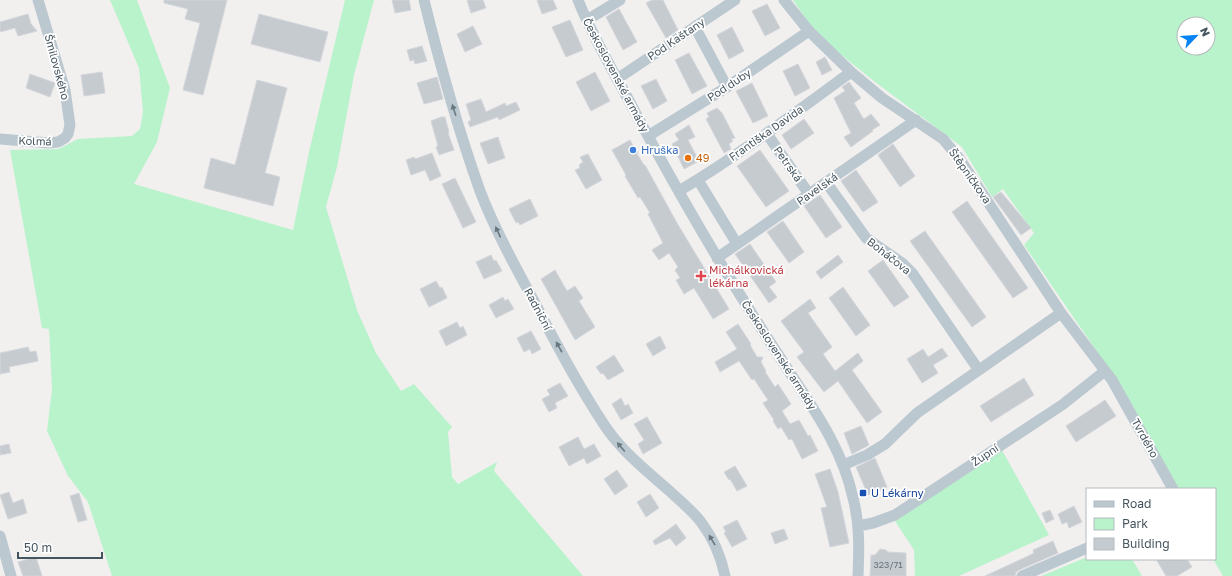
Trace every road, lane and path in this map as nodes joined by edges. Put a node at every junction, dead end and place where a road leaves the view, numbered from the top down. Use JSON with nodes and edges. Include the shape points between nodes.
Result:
{"nodes":[{"id":1,"x":38,"y":0,"type":"edge"},
{"id":2,"x":424,"y":0,"type":"edge"},
{"id":3,"x":578,"y":0,"type":"edge"},
{"id":4,"x":620,"y":0,"type":"edge"},
{"id":5,"x":735,"y":0,"type":"edge"},
{"id":6,"x":784,"y":0,"type":"edge"},
{"id":7,"x":586,"y":20,"type":"junction"},
{"id":8,"x":695,"y":27,"type":"junction"},
{"id":9,"x":809,"y":31,"type":"junction"},
{"id":10,"x":851,"y":72,"type":"junction"},
{"id":11,"x":617,"y":79,"type":"junction"},
{"id":12,"x":727,"y":87,"type":"junction"},
{"id":13,"x":916,"y":120,"type":"junction"},
{"id":14,"x":68,"y":134,"type":"joint"},
{"id":15,"x":767,"y":134,"type":"junction"},
{"id":16,"x":648,"y":136,"type":"junction"},
{"id":17,"x":0,"y":139,"type":"edge"},
{"id":18,"x":698,"y":180,"type":"junction"},
{"id":19,"x":826,"y":182,"type":"junction"},
{"id":20,"x":679,"y":191,"type":"junction"},
{"id":21,"x":810,"y":194,"type":"junction"},
{"id":22,"x":737,"y":244,"type":"junction"},
{"id":23,"x":717,"y":258,"type":"junction"},
{"id":24,"x":1061,"y":313,"type":"junction"},
{"id":25,"x":978,"y":369,"type":"junction"},
{"id":26,"x":1106,"y":371,"type":"junction"},
{"id":27,"x":1117,"y":388,"type":"joint"},
{"id":28,"x":843,"y":465,"type":"junction"},
{"id":29,"x":1173,"y":488,"type":"edge"},
{"id":30,"x":858,"y":526,"type":"junction"},
{"id":31,"x":0,"y":536,"type":"edge"},
{"id":32,"x":1086,"y":548,"type":"edge"},
{"id":33,"x":11,"y":576,"type":"edge"},
{"id":34,"x":725,"y":576,"type":"edge"},
{"id":35,"x":858,"y":576,"type":"edge"},
{"id":36,"x":1022,"y":576,"type":"edge"}],
"edges":[{"from":1,"to":14,"type":"street","name":"Šmilovského","via":[[65,90],[70,125]]},
{"from":34,"to":2,"type":"street","name":"Radniční","one_way":true,"via":[[715,545],[700,521],[634,461],[605,426],[560,351],[528,290],[481,192],[440,66]]},
{"from":3,"to":7,"type":"street","name":"Československé armády"},
{"from":4,"to":7,"type":"street"},
{"from":5,"to":8,"type":"street","name":"Pod Kaštany"},
{"from":6,"to":9,"type":"street","name":"Štěpničkova"},
{"from":7,"to":11,"type":"street","name":"Československé armády"},
{"from":8,"to":11,"type":"street","name":"Pod Kaštany"},
{"from":8,"to":12,"type":"street"},
{"from":9,"to":10,"type":"street","name":"Štěpničkova"},
{"from":9,"to":12,"type":"street","name":"Pod duby"},
{"from":10,"to":13,"type":"street","name":"Štěpničkova","via":[[882,98]]},
{"from":10,"to":15,"type":"street","name":"Františka Davida"},
{"from":11,"to":16,"type":"street","name":"Československé armády"},
{"from":12,"to":16,"type":"street","name":"Pod duby"},
{"from":13,"to":19,"type":"street","name":"Pavelská"},
{"from":13,"to":24,"type":"street","name":"Štěpničkova","via":[[943,139],[960,158]]},
{"from":14,"to":17,"type":"street","name":"Kolmá","via":[[62,140],[52,143]]},
{"from":15,"to":18,"type":"street","name":"Františka Davida"},
{"from":15,"to":21,"type":"street","name":"Petrská"},
{"from":16,"to":20,"type":"street","name":"Československé armády"},
{"from":18,"to":20,"type":"street","name":"Františka Davida"},
{"from":18,"to":22,"type":"street"},
{"from":19,"to":21,"type":"street","name":"Pavelská"},
{"from":19,"to":25,"type":"street","name":"Boháčova","via":[[866,238],[902,263],[912,274]]},
{"from":20,"to":23,"type":"street","name":"Československé armády"},
{"from":21,"to":22,"type":"street","name":"Pavelská"},
{"from":22,"to":23,"type":"street","name":"Pavelská"},
{"from":23,"to":28,"type":"street","name":"Československé armády","via":[[819,417]]},
{"from":24,"to":25,"type":"street"},
{"from":24,"to":26,"type":"street","name":"Štěpničkova"},
{"from":25,"to":28,"type":"street","via":[[917,413],[885,444]]},
{"from":26,"to":27,"type":"street","name":"Štěpničkova"},
{"from":26,"to":30,"type":"street","name":"Župní","via":[[1062,404],[895,515]]},
{"from":27,"to":29,"type":"street","name":"Tvrdého"},
{"from":28,"to":30,"type":"street","name":"Československé armády","via":[[853,497]]},
{"from":30,"to":35,"type":"street","name":"Československé armády"},
{"from":31,"to":33,"type":"street"},
{"from":32,"to":36,"type":"street"}]}
